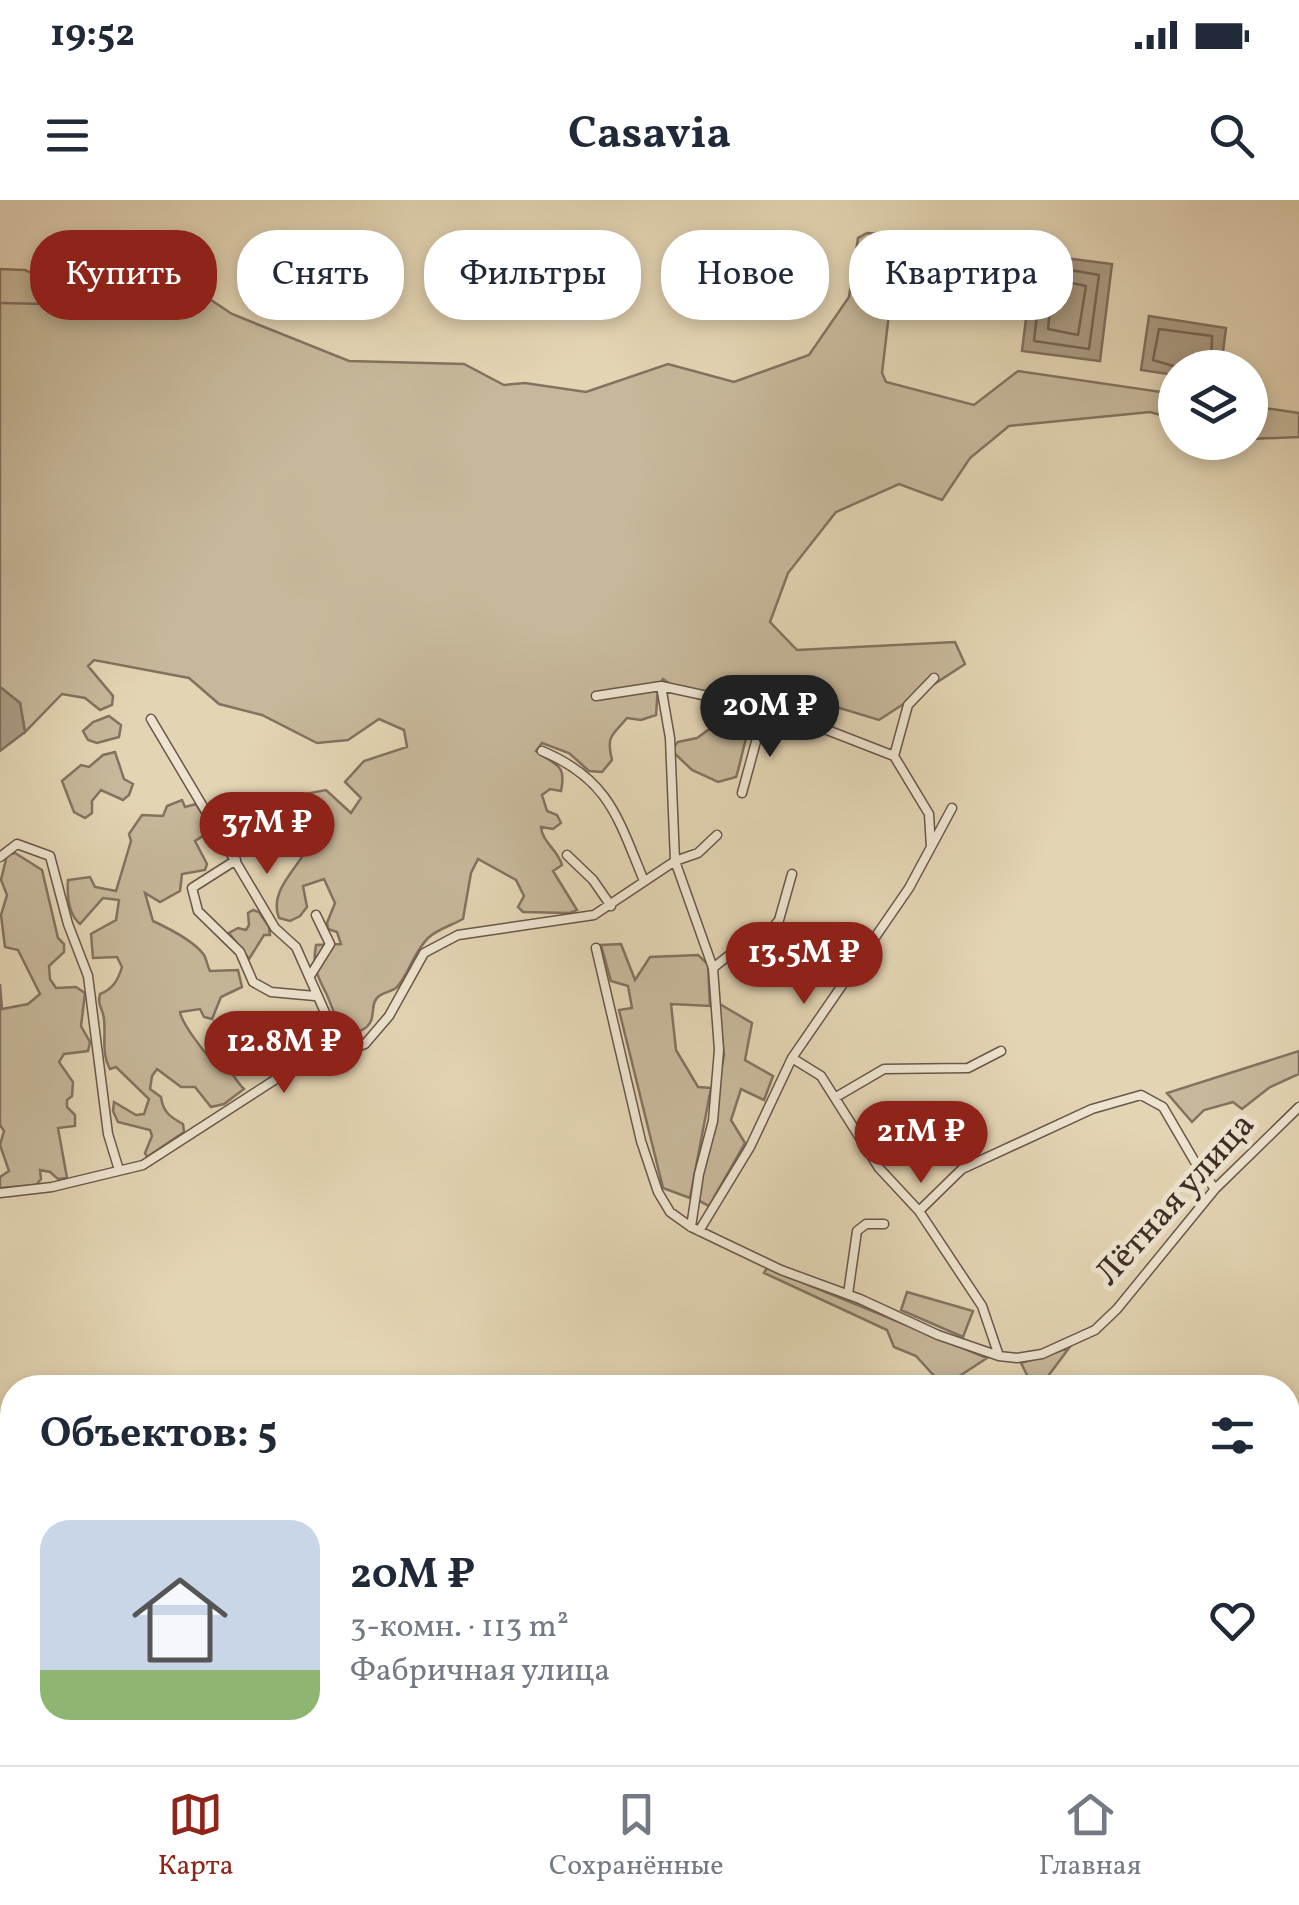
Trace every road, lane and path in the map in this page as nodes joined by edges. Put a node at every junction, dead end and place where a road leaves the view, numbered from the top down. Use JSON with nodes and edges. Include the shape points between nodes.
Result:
{"nodes":[{"id":1,"x":934,"y":678,"type":"dead end"},
{"id":2,"x":661,"y":686,"type":"junction"},
{"id":3,"x":596,"y":696,"type":"dead end"},
{"id":4,"x":763,"y":716,"type":"junction"},
{"id":5,"x":152,"y":719,"type":"dead end"},
{"id":6,"x":542,"y":751,"type":"dead end"},
{"id":7,"x":894,"y":756,"type":"junction"},
{"id":8,"x":742,"y":793,"type":"dead end"},
{"id":9,"x":952,"y":808,"type":"dead end"},
{"id":10,"x":716,"y":835,"type":"dead end"},
{"id":11,"x":931,"y":847,"type":"junction"},
{"id":12,"x":567,"y":855,"type":"dead end"},
{"id":13,"x":0,"y":857,"type":"edge"},
{"id":14,"x":236,"y":860,"type":"junction"},
{"id":15,"x":675,"y":861,"type":"junction"},
{"id":16,"x":792,"y":874,"type":"dead end"},
{"id":17,"x":644,"y":881,"type":"junction"},
{"id":18,"x":611,"y":906,"type":"junction"},
{"id":19,"x":316,"y":914,"type":"dead end"},
{"id":20,"x":596,"y":948,"type":"dead end"},
{"id":21,"x":712,"y":968,"type":"junction"},
{"id":22,"x":310,"y":976,"type":"junction"},
{"id":23,"x":316,"y":996,"type":"junction"},
{"id":24,"x":1001,"y":1050,"type":"dead end"},
{"id":25,"x":343,"y":1053,"type":"junction"},
{"id":26,"x":792,"y":1058,"type":"junction"},
{"id":27,"x":836,"y":1098,"type":"junction"},
{"id":28,"x":1299,"y":1107,"type":"edge"},
{"id":29,"x":119,"y":1170,"type":"junction"},
{"id":30,"x":1215,"y":1188,"type":"junction"},
{"id":31,"x":0,"y":1192,"type":"edge"},
{"id":32,"x":919,"y":1211,"type":"junction"},
{"id":33,"x":884,"y":1224,"type":"dead end"},
{"id":34,"x":695,"y":1229,"type":"junction"},
{"id":35,"x":848,"y":1294,"type":"junction"},
{"id":36,"x":1000,"y":1356,"type":"junction"}],
"edges":[{"from":1,"to":7,"type":"street","via":[[908,705]]},
{"from":2,"to":3,"type":"street"},
{"from":2,"to":4,"type":"street","via":[[750,705]]},
{"from":2,"to":15,"type":"street"},
{"from":4,"to":7,"type":"street","via":[[786,714]]},
{"from":4,"to":8,"type":"street"},
{"from":5,"to":14,"type":"street"},
{"from":6,"to":17,"type":"street","via":[[572,764],[602,790]]},
{"from":7,"to":11,"type":"street","via":[[929,814]]},
{"from":9,"to":11,"type":"street"},
{"from":10,"to":15,"type":"street","via":[[698,853]]},
{"from":11,"to":26,"type":"street"},
{"from":12,"to":18,"type":"street"},
{"from":13,"to":29,"type":"street","via":[[17,844],[50,856],[88,976],[108,1134]]},
{"from":14,"to":22,"type":"street"},
{"from":14,"to":23,"type":"street","via":[[192,888],[198,912],[240,952],[253,982],[271,992]]},
{"from":15,"to":17,"type":"street"},
{"from":15,"to":21,"type":"street"},
{"from":16,"to":21,"type":"street","via":[[779,920],[753,953],[733,952]]},
{"from":17,"to":18,"type":"street"},
{"from":18,"to":25,"type":"street","via":[[577,919],[458,935],[424,953],[377,1034]]},
{"from":19,"to":22,"type":"street","via":[[330,944]]},
{"from":20,"to":34,"type":"street","via":[[646,1158],[670,1212]]},
{"from":21,"to":34,"type":"street","via":[[718,1079]]},
{"from":22,"to":23,"type":"street"},
{"from":23,"to":25,"type":"street"},
{"from":24,"to":27,"type":"street","via":[[968,1068],[884,1069]]},
{"from":25,"to":29,"type":"street","via":[[287,1072],[143,1165]]},
{"from":26,"to":27,"type":"street","via":[[821,1076]]},
{"from":26,"to":34,"type":"street","via":[[750,1147]]},
{"from":27,"to":32,"type":"street","via":[[879,1168]]},
{"from":28,"to":30,"type":"street","name":"Лётная улица"},
{"from":29,"to":31,"type":"street"},
{"from":30,"to":32,"type":"street","via":[[1163,1107],[1141,1095],[1092,1108],[962,1169]]},
{"from":30,"to":36,"type":"street","name":"Лётная улица","via":[[1095,1330],[1042,1354]]},
{"from":32,"to":36,"type":"street","via":[[982,1306]]},
{"from":33,"to":35,"type":"street","via":[[856,1231]]},
{"from":34,"to":35,"type":"street"},
{"from":35,"to":36,"type":"street"}]}
